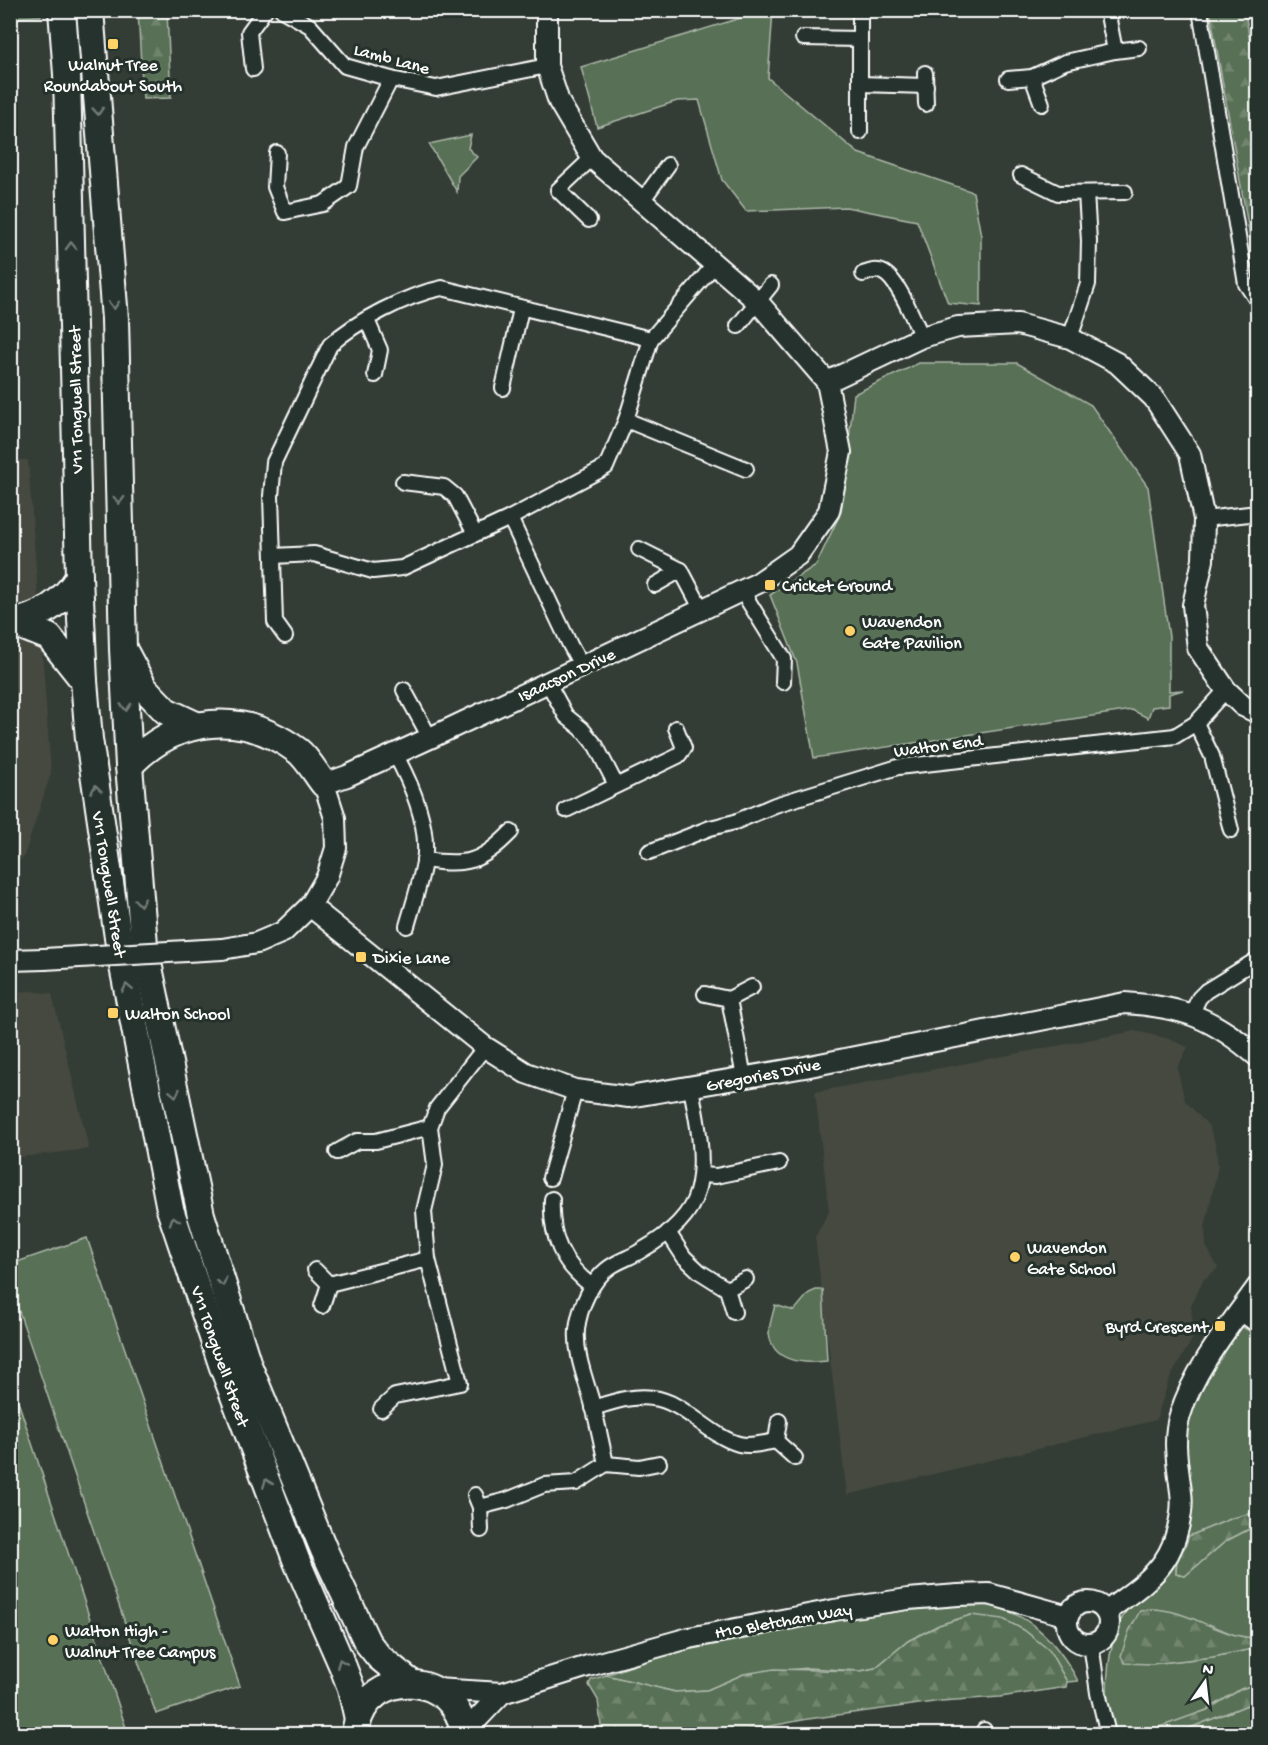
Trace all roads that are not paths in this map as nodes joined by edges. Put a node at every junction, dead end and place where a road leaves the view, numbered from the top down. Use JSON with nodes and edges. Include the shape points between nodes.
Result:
{"nodes":[{"id":1,"x":62,"y":10,"type":"edge"},
{"id":2,"x":90,"y":10,"type":"edge"},
{"id":3,"x":265,"y":10,"type":"edge"},
{"id":4,"x":282,"y":10,"type":"edge"},
{"id":5,"x":547,"y":10,"type":"edge"},
{"id":6,"x":860,"y":10,"type":"edge"},
{"id":7,"x":1107,"y":10,"type":"edge"},
{"id":8,"x":1200,"y":10,"type":"edge"},
{"id":9,"x":803,"y":38,"type":"dead end"},
{"id":10,"x":860,"y":39,"type":"junction"},
{"id":11,"x":1139,"y":48,"type":"dead end"},
{"id":12,"x":1115,"y":51,"type":"junction"},
{"id":13,"x":547,"y":66,"type":"junction"},
{"id":14,"x":253,"y":69,"type":"dead end"},
{"id":15,"x":1032,"y":77,"type":"junction"},
{"id":16,"x":391,"y":79,"type":"junction"},
{"id":17,"x":1008,"y":79,"type":"dead end"},
{"id":18,"x":860,"y":84,"type":"junction"},
{"id":19,"x":926,"y":104,"type":"dead end"},
{"id":20,"x":1042,"y":104,"type":"dead end"},
{"id":21,"x":860,"y":132,"type":"dead end"},
{"id":22,"x":277,"y":153,"type":"dead end"},
{"id":23,"x":592,"y":158,"type":"junction"},
{"id":24,"x":668,"y":165,"type":"dead end"},
{"id":25,"x":1021,"y":176,"type":"dead end"},
{"id":26,"x":1125,"y":192,"type":"dead end"},
{"id":27,"x":1086,"y":193,"type":"junction"},
{"id":28,"x":642,"y":201,"type":"junction"},
{"id":29,"x":589,"y":220,"type":"dead end"},
{"id":30,"x":715,"y":264,"type":"junction"},
{"id":31,"x":863,"y":274,"type":"dead end"},
{"id":32,"x":771,"y":285,"type":"dead end"},
{"id":33,"x":758,"y":302,"type":"junction"},
{"id":34,"x":1257,"y":302,"type":"edge"},
{"id":35,"x":521,"y":309,"type":"junction"},
{"id":36,"x":367,"y":320,"type":"junction"},
{"id":37,"x":738,"y":326,"type":"dead end"},
{"id":38,"x":922,"y":337,"type":"junction"},
{"id":39,"x":1070,"y":338,"type":"junction"},
{"id":40,"x":651,"y":339,"type":"junction"},
{"id":41,"x":375,"y":375,"type":"dead end"},
{"id":42,"x":827,"y":382,"type":"junction"},
{"id":43,"x":503,"y":388,"type":"dead end"},
{"id":44,"x":626,"y":420,"type":"junction"},
{"id":45,"x":746,"y":469,"type":"dead end"},
{"id":46,"x":403,"y":482,"type":"dead end"},
{"id":47,"x":1257,"y":513,"type":"edge"},
{"id":48,"x":510,"y":519,"type":"junction"},
{"id":49,"x":1204,"y":519,"type":"junction"},
{"id":50,"x":475,"y":534,"type":"junction"},
{"id":51,"x":639,"y":549,"type":"dead end"},
{"id":52,"x":273,"y":556,"type":"junction"},
{"id":53,"x":681,"y":570,"type":"junction"},
{"id":54,"x":79,"y":577,"type":"junction"},
{"id":55,"x":655,"y":585,"type":"dead end"},
{"id":56,"x":742,"y":591,"type":"junction"},
{"id":57,"x":702,"y":610,"type":"junction"},
{"id":58,"x":12,"y":623,"type":"edge"},
{"id":59,"x":285,"y":636,"type":"dead end"},
{"id":60,"x":123,"y":649,"type":"junction"},
{"id":61,"x":582,"y":667,"type":"junction"},
{"id":62,"x":84,"y":681,"type":"junction"},
{"id":63,"x":783,"y":682,"type":"dead end"},
{"id":64,"x":548,"y":683,"type":"junction"},
{"id":65,"x":404,"y":690,"type":"dead end"},
{"id":66,"x":1226,"y":690,"type":"junction"},
{"id":67,"x":1257,"y":713,"type":"edge"},
{"id":68,"x":1196,"y":723,"type":"junction"},
{"id":69,"x":196,"y":725,"type":"junction"},
{"id":70,"x":676,"y":728,"type":"dead end"},
{"id":71,"x":430,"y":738,"type":"junction"},
{"id":72,"x":395,"y":754,"type":"junction"},
{"id":73,"x":129,"y":766,"type":"junction"},
{"id":74,"x":324,"y":784,"type":"junction"},
{"id":75,"x":616,"y":785,"type":"junction"},
{"id":76,"x":566,"y":810,"type":"dead end"},
{"id":77,"x":1231,"y":830,"type":"dead end"},
{"id":78,"x":511,"y":832,"type":"dead end"},
{"id":79,"x":649,"y":852,"type":"dead end"},
{"id":80,"x":424,"y":860,"type":"junction"},
{"id":81,"x":310,"y":906,"type":"junction"},
{"id":82,"x":407,"y":926,"type":"dead end"},
{"id":83,"x":1257,"y":959,"type":"edge"},
{"id":84,"x":10,"y":960,"type":"edge"},
{"id":85,"x":752,"y":987,"type":"dead end"},
{"id":86,"x":705,"y":994,"type":"dead end"},
{"id":87,"x":729,"y":999,"type":"junction"},
{"id":88,"x":1192,"y":1013,"type":"junction"},
{"id":89,"x":485,"y":1047,"type":"junction"},
{"id":90,"x":1257,"y":1057,"type":"edge"},
{"id":91,"x":744,"y":1077,"type":"junction"},
{"id":92,"x":691,"y":1088,"type":"junction"},
{"id":93,"x":575,"y":1090,"type":"junction"},
{"id":94,"x":430,"y":1127,"type":"junction"},
{"id":95,"x":337,"y":1152,"type":"dead end"},
{"id":96,"x":779,"y":1163,"type":"dead end"},
{"id":97,"x":701,"y":1175,"type":"junction"},
{"id":98,"x":550,"y":1178,"type":"dead end"},
{"id":99,"x":552,"y":1199,"type":"dead end"},
{"id":100,"x":668,"y":1232,"type":"junction"},
{"id":101,"x":428,"y":1259,"type":"junction"},
{"id":102,"x":315,"y":1270,"type":"dead end"},
{"id":103,"x":746,"y":1279,"type":"dead end"},
{"id":104,"x":329,"y":1284,"type":"junction"},
{"id":105,"x":592,"y":1286,"type":"junction"},
{"id":106,"x":1257,"y":1286,"type":"edge"},
{"id":107,"x":727,"y":1289,"type":"junction"},
{"id":108,"x":322,"y":1306,"type":"dead end"},
{"id":109,"x":734,"y":1312,"type":"dead end"},
{"id":110,"x":1239,"y":1312,"type":"junction"},
{"id":111,"x":1257,"y":1326,"type":"edge"},
{"id":112,"x":593,"y":1408,"type":"junction"},
{"id":113,"x":381,"y":1409,"type":"dead end"},
{"id":114,"x":779,"y":1421,"type":"dead end"},
{"id":115,"x":776,"y":1441,"type":"junction"},
{"id":116,"x":795,"y":1458,"type":"dead end"},
{"id":117,"x":658,"y":1463,"type":"dead end"},
{"id":118,"x":606,"y":1464,"type":"junction"},
{"id":119,"x":481,"y":1530,"type":"dead end"},
{"id":120,"x":1106,"y":1612,"type":"junction"},
{"id":121,"x":1068,"y":1616,"type":"junction"},
{"id":122,"x":1091,"y":1644,"type":"junction"},
{"id":123,"x":423,"y":1686,"type":"junction"},
{"id":124,"x":502,"y":1693,"type":"junction"},
{"id":125,"x":357,"y":1727,"type":"edge"},
{"id":126,"x":464,"y":1734,"type":"edge"},
{"id":127,"x":1108,"y":1734,"type":"edge"}],
"edges":[{"from":54,"to":1,"type":"highway","name":"V11 Tongwell Street","one_way":true,"via":[[67,74]]},
{"from":2,"to":60,"type":"highway","name":"V11 Tongwell Street","one_way":true,"via":[[115,319]]},
{"from":3,"to":14,"type":"street","via":[[249,32]]},
{"from":4,"to":16,"type":"street","name":"Lamb Lane","via":[[310,26],[345,66]]},
{"from":5,"to":13,"type":"street","name":"Isaacson Drive"},
{"from":6,"to":10,"type":"street"},
{"from":7,"to":12,"type":"street"},
{"from":8,"to":34,"type":"street","via":[[1246,284]]},
{"from":9,"to":10,"type":"street"},
{"from":10,"to":18,"type":"street"},
{"from":11,"to":12,"type":"street"},
{"from":12,"to":15,"type":"street","via":[[1065,62]]},
{"from":13,"to":16,"type":"street","name":"Lamb Lane","via":[[436,88]]},
{"from":13,"to":23,"type":"street","name":"Isaacson Drive","via":[[559,102]]},
{"from":15,"to":17,"type":"street"},
{"from":15,"to":20,"type":"street"},
{"from":16,"to":22,"type":"street","via":[[356,147],[349,186],[323,204],[285,212],[275,187]]},
{"from":18,"to":19,"type":"street","via":[[925,79]]},
{"from":18,"to":21,"type":"street"},
{"from":23,"to":28,"type":"street","name":"Isaacson Drive"},
{"from":23,"to":29,"type":"street","via":[[558,190]]},
{"from":24,"to":28,"type":"street"},
{"from":25,"to":27,"type":"street","via":[[1058,193]]},
{"from":26,"to":27,"type":"street"},
{"from":27,"to":39,"type":"street","via":[[1088,284]]},
{"from":28,"to":30,"type":"street","name":"Isaacson Drive"},
{"from":30,"to":33,"type":"street","name":"Isaacson Drive"},
{"from":30,"to":40,"type":"street"},
{"from":31,"to":38,"type":"street","via":[[882,272],[894,282]]},
{"from":32,"to":33,"type":"street"},
{"from":33,"to":37,"type":"street"},
{"from":33,"to":42,"type":"street","name":"Isaacson Drive"},
{"from":35,"to":36,"type":"street","via":[[442,288],[421,292]]},
{"from":35,"to":40,"type":"street"},
{"from":35,"to":43,"type":"street"},
{"from":36,"to":41,"type":"street","via":[[380,350]]},
{"from":36,"to":52,"type":"street","via":[[345,331],[330,345],[274,462]]},
{"from":38,"to":39,"type":"street","via":[[958,327],[1018,324]]},
{"from":38,"to":42,"type":"street"},
{"from":39,"to":49,"type":"street","via":[[1118,363],[1154,398],[1190,453]]},
{"from":40,"to":44,"type":"street"},
{"from":42,"to":56,"type":"street","name":"Isaacson Drive","via":[[841,452],[829,511],[798,555]]},
{"from":44,"to":45,"type":"street","via":[[730,468]]},
{"from":44,"to":48,"type":"street","via":[[606,467]]},
{"from":46,"to":50,"type":"street","via":[[444,487],[455,496]]},
{"from":47,"to":49,"type":"street"},
{"from":48,"to":50,"type":"street"},
{"from":48,"to":61,"type":"street"},
{"from":49,"to":66,"type":"street","via":[[1203,560],[1193,606],[1198,648]]},
{"from":50,"to":52,"type":"street","via":[[402,568],[374,571],[314,554]]},
{"from":51,"to":53,"type":"street"},
{"from":52,"to":59,"type":"street","via":[[275,622]]},
{"from":53,"to":55,"type":"street"},
{"from":53,"to":57,"type":"street"},
{"from":54,"to":58,"type":"highway","via":[[50,609]]},
{"from":54,"to":62,"type":"highway","name":"V11 Tongwell Street"},
{"from":56,"to":57,"type":"street","name":"Isaacson Drive"},
{"from":56,"to":63,"type":"street","via":[[784,659]]},
{"from":57,"to":61,"type":"street","name":"Isaacson Drive"},
{"from":58,"to":62,"type":"highway","via":[[49,637]]},
{"from":60,"to":69,"type":"highway","via":[[144,688],[166,711]]},
{"from":60,"to":73,"type":"highway","name":"V11 Tongwell Street","one_way":true},
{"from":61,"to":64,"type":"street","name":"Isaacson Drive"},
{"from":125,"to":62,"type":"highway","name":"V11 Tongwell Street","one_way":true,"via":[[343,1667],[297,1562],[223,1366],[171,1209],[120,951]]},
{"from":64,"to":71,"type":"street","name":"Isaacson Drive"},
{"from":64,"to":75,"type":"street","via":[[566,716],[596,746]]},
{"from":65,"to":71,"type":"street"},
{"from":66,"to":67,"type":"street"},
{"from":66,"to":68,"type":"street","name":"Walton End"},
{"from":68,"to":77,"type":"street","via":[[1212,756]]},
{"from":68,"to":79,"type":"street","name":"Walton End","via":[[1175,736],[898,767],[775,805]]},
{"from":69,"to":73,"type":"highway","via":[[168,736]]},
{"from":69,"to":74,"type":"highway","via":[[226,723],[260,729],[300,752]]},
{"from":70,"to":75,"type":"street","via":[[684,748],[678,756]]},
{"from":71,"to":72,"type":"street","name":"Isaacson Drive"},
{"from":72,"to":74,"type":"street","name":"Isaacson Drive"},
{"from":72,"to":80,"type":"street","via":[[410,781],[423,822]]},
{"from":73,"to":123,"type":"highway","name":"V11 Tongwell Street","one_way":true,"via":[[144,944],[201,1215],[248,1365],[324,1550],[368,1641],[379,1657]]},
{"from":74,"to":81,"type":"street","via":[[335,818],[336,848],[327,877]]},
{"from":75,"to":76,"type":"street"},
{"from":78,"to":80,"type":"street","via":[[495,848],[468,862]]},
{"from":80,"to":82,"type":"street"},
{"from":81,"to":84,"type":"street","bridge":true,"via":[[284,932],[257,944]]},
{"from":81,"to":89,"type":"street","name":"Gregories Drive"},
{"from":83,"to":88,"type":"street","via":[[1206,991]]},
{"from":85,"to":87,"type":"street"},
{"from":86,"to":87,"type":"street"},
{"from":87,"to":91,"type":"street"},
{"from":88,"to":90,"type":"street","name":"Gregories Drive","via":[[1237,1039]]},
{"from":88,"to":91,"type":"street","name":"Gregories Drive","via":[[1125,1003]]},
{"from":89,"to":93,"type":"street","name":"Gregories Drive","via":[[526,1073]]},
{"from":89,"to":94,"type":"street","via":[[437,1108]]},
{"from":91,"to":92,"type":"street","name":"Gregories Drive"},
{"from":92,"to":93,"type":"street","name":"Gregories Drive","via":[[629,1097]]},
{"from":92,"to":97,"type":"street"},
{"from":93,"to":98,"type":"street"},
{"from":94,"to":95,"type":"street","via":[[357,1141]]},
{"from":94,"to":101,"type":"street","via":[[435,1165],[424,1211]]},
{"from":96,"to":97,"type":"street","via":[[716,1176]]},
{"from":97,"to":100,"type":"street","via":[[697,1194],[685,1216]]},
{"from":99,"to":105,"type":"street","via":[[551,1218],[564,1259]]},
{"from":100,"to":105,"type":"street","via":[[609,1268]]},
{"from":100,"to":107,"type":"street","via":[[684,1257]]},
{"from":101,"to":104,"type":"street"},
{"from":101,"to":113,"type":"street","via":[[460,1383],[395,1396]]},
{"from":102,"to":104,"type":"street"},
{"from":103,"to":107,"type":"street"},
{"from":104,"to":108,"type":"street"},
{"from":105,"to":112,"type":"street","via":[[577,1331]]},
{"from":106,"to":110,"type":"street"},
{"from":107,"to":109,"type":"street"},
{"from":110,"to":111,"type":"street"},
{"from":110,"to":120,"type":"street","via":[[1195,1379],[1179,1416],[1179,1525],[1164,1561]]},
{"from":112,"to":115,"type":"street","via":[[628,1398],[654,1398],[739,1444]]},
{"from":112,"to":118,"type":"street"},
{"from":114,"to":115,"type":"street"},
{"from":115,"to":116,"type":"street"},
{"from":117,"to":118,"type":"street","via":[[639,1467]]},
{"from":118,"to":119,"type":"street","via":[[576,1483],[544,1485],[507,1500],[477,1501]]},
{"from":120,"to":121,"type":"street","via":[[1095,1604],[1082,1603]]},
{"from":120,"to":122,"type":"street","via":[[1107,1632]]},
{"from":121,"to":122,"type":"street","via":[[1070,1634],[1079,1642]]},
{"from":121,"to":124,"type":"street","name":"H10 Bletcham Way","via":[[989,1594],[918,1598],[711,1633]]},
{"from":122,"to":127,"type":"street"},
{"from":123,"to":124,"type":"street","name":"H10 Bletcham Way"},
{"from":123,"to":125,"type":"highway","via":[[398,1684],[379,1693],[364,1707]]},
{"from":123,"to":126,"type":"highway","name":"V11 Tongwell Street","via":[[452,1703]]},
{"from":124,"to":126,"type":"street"}]}
